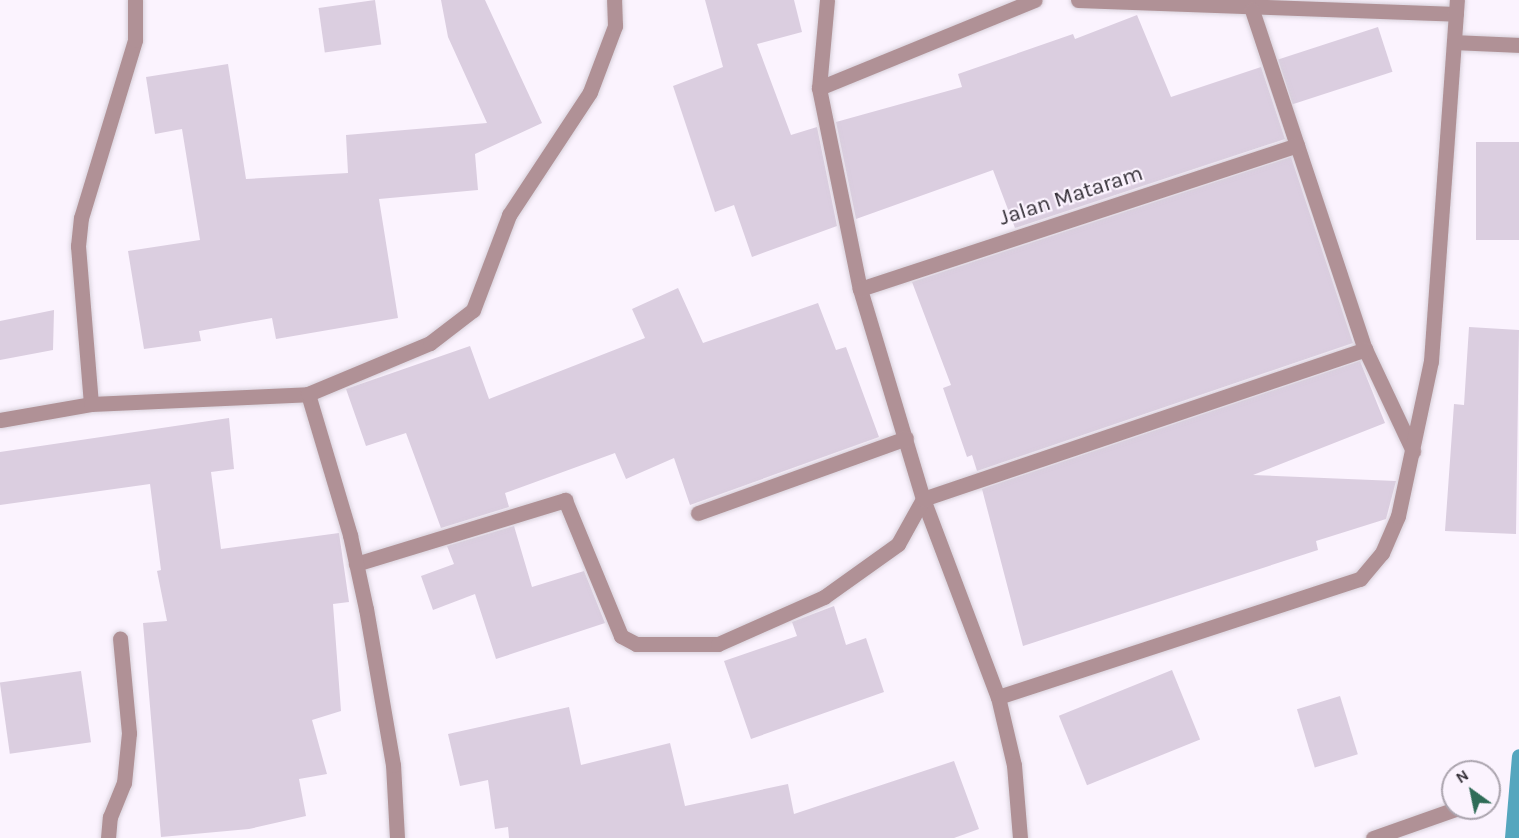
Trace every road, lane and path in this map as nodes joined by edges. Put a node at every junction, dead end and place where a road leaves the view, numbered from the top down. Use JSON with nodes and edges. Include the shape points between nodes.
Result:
{"nodes":[{"id":1,"x":135,"y":0,"type":"edge"},
{"id":2,"x":614,"y":0,"type":"edge"},
{"id":3,"x":827,"y":0,"type":"edge"},
{"id":4,"x":1035,"y":0,"type":"edge"},
{"id":5,"x":1078,"y":0,"type":"edge"},
{"id":6,"x":1456,"y":7,"type":"edge"},
{"id":7,"x":1252,"y":10,"type":"junction"},
{"id":8,"x":1454,"y":42,"type":"junction"},
{"id":9,"x":1519,"y":45,"type":"edge"},
{"id":10,"x":819,"y":88,"type":"junction"},
{"id":11,"x":1297,"y":146,"type":"junction"},
{"id":12,"x":860,"y":289,"type":"junction"},
{"id":13,"x":1365,"y":349,"type":"junction"},
{"id":14,"x":308,"y":394,"type":"junction"},
{"id":15,"x":91,"y":404,"type":"junction"},
{"id":16,"x":0,"y":420,"type":"edge"},
{"id":17,"x":906,"y":438,"type":"junction"},
{"id":18,"x":1413,"y":451,"type":"junction"},
{"id":19,"x":923,"y":499,"type":"junction"},
{"id":20,"x":698,"y":513,"type":"dead end"},
{"id":21,"x":356,"y":564,"type":"junction"},
{"id":22,"x":120,"y":638,"type":"dead end"},
{"id":23,"x":998,"y":697,"type":"junction"},
{"id":24,"x":1441,"y":814,"type":"edge"},
{"id":25,"x":108,"y":838,"type":"edge"},
{"id":26,"x":397,"y":838,"type":"edge"},
{"id":27,"x":1020,"y":838,"type":"edge"},
{"id":28,"x":1373,"y":838,"type":"edge"}],
"edges":[{"from":1,"to":15,"type":"street","via":[[135,40],[81,218],[78,246]]},
{"from":2,"to":14,"type":"street","via":[[615,26],[590,92],[509,215],[473,310],[430,343]]},
{"from":3,"to":10,"type":"street"},
{"from":4,"to":10,"type":"street"},
{"from":5,"to":7,"type":"street"},
{"from":6,"to":7,"type":"street"},
{"from":6,"to":8,"type":"street"},
{"from":7,"to":11,"type":"street"},
{"from":8,"to":9,"type":"street"},
{"from":8,"to":18,"type":"street","via":[[1431,361]]},
{"from":10,"to":12,"type":"street"},
{"from":11,"to":12,"type":"street","name":"Jalan Mataram"},
{"from":11,"to":13,"type":"street"},
{"from":12,"to":17,"type":"street"},
{"from":13,"to":18,"type":"street"},
{"from":13,"to":19,"type":"street"},
{"from":14,"to":15,"type":"street"},
{"from":14,"to":21,"type":"street"},
{"from":15,"to":16,"type":"street"},
{"from":17,"to":19,"type":"street"},
{"from":17,"to":20,"type":"street"},
{"from":18,"to":23,"type":"street","via":[[1398,516],[1382,553],[1360,579]]},
{"from":19,"to":21,"type":"street","via":[[898,544],[843,584],[718,644],[636,644],[621,636],[565,500]]},
{"from":19,"to":23,"type":"street"},
{"from":21,"to":26,"type":"street","via":[[393,765]]},
{"from":22,"to":25,"type":"street","via":[[129,733],[124,783],[110,817]]},
{"from":23,"to":27,"type":"street","via":[[1014,765]]},
{"from":24,"to":28,"type":"street"}]}
